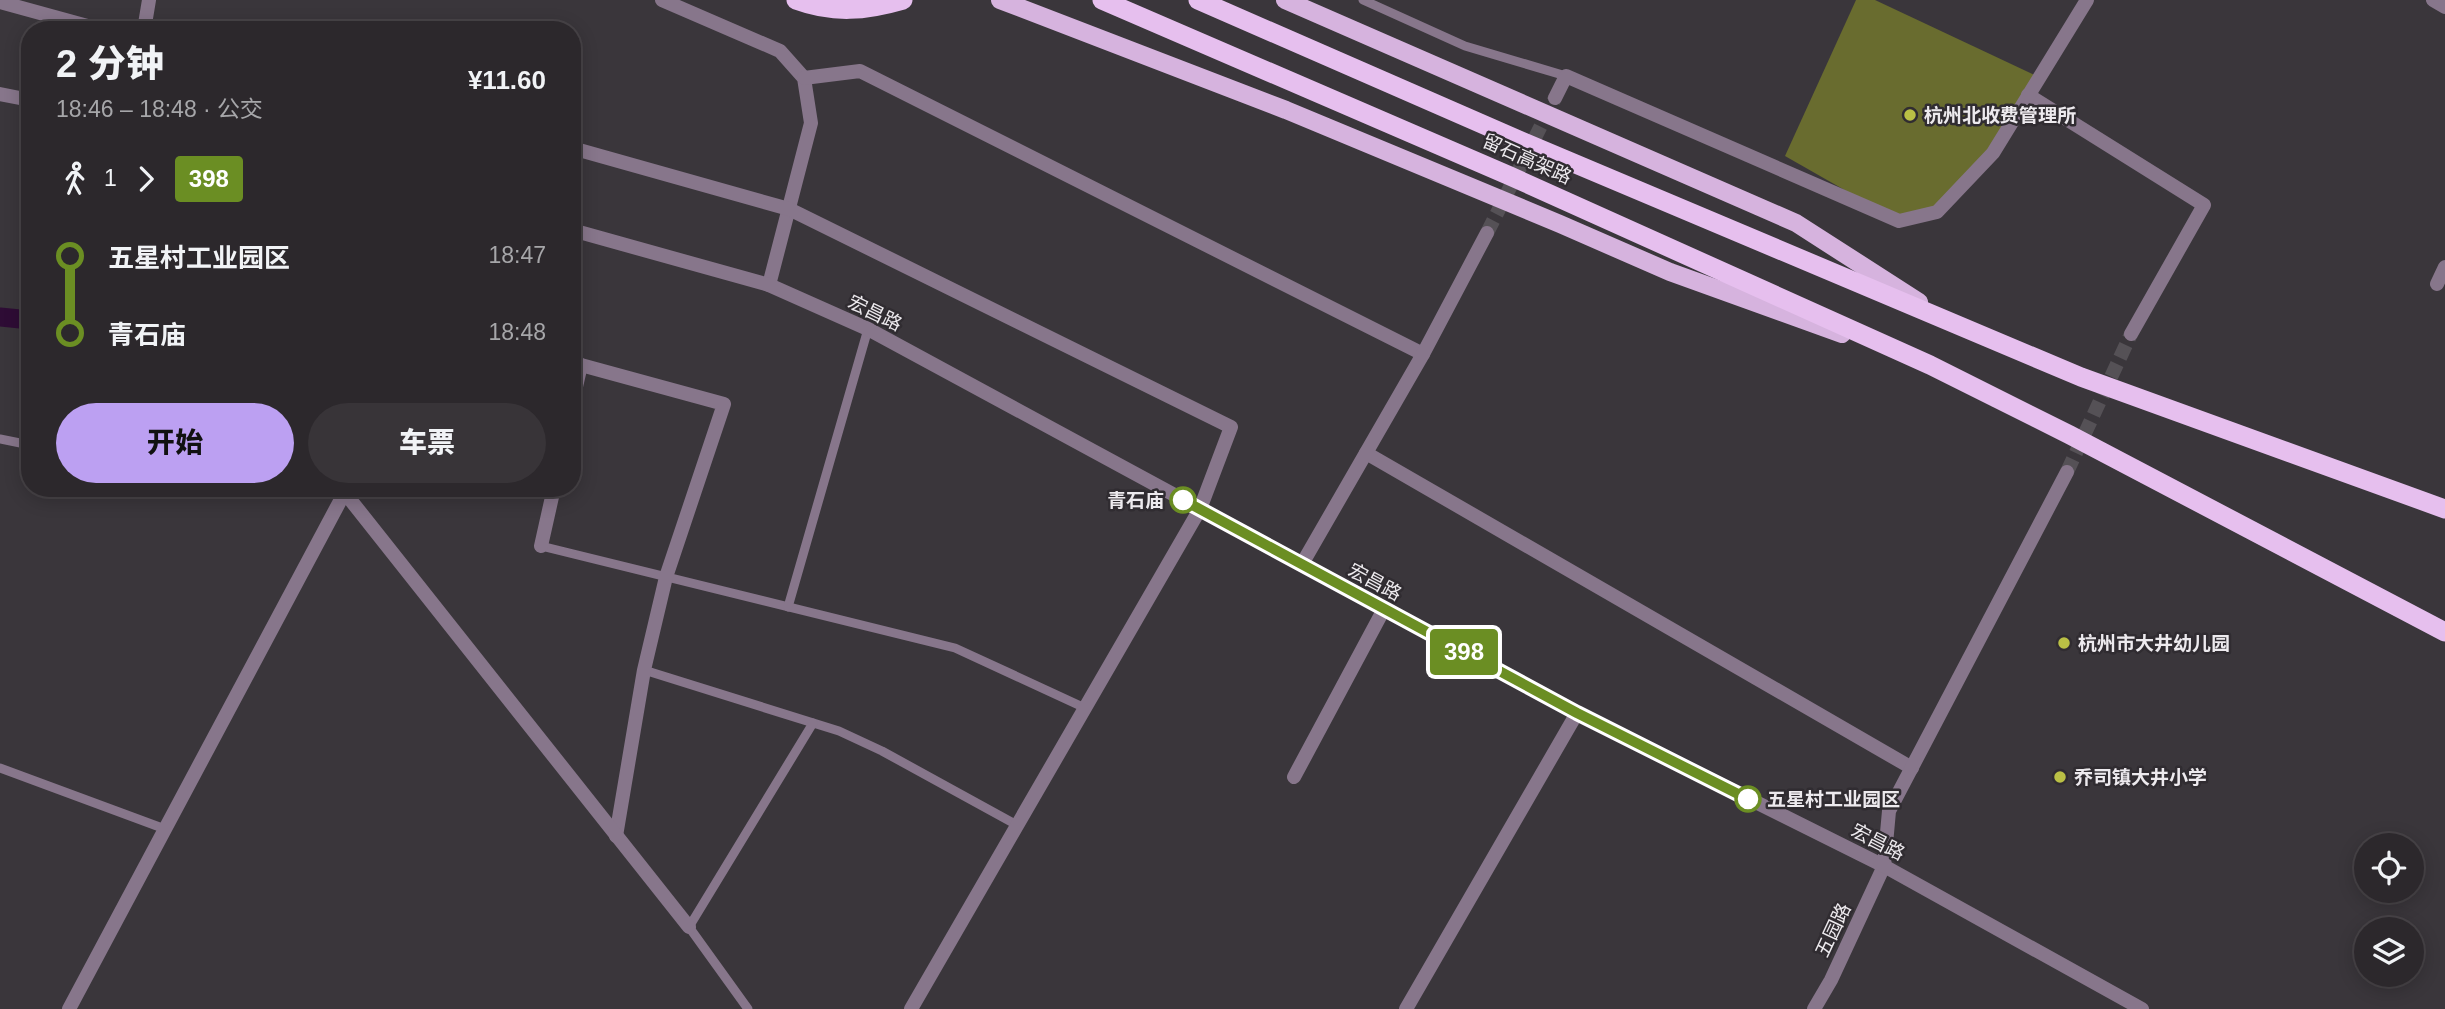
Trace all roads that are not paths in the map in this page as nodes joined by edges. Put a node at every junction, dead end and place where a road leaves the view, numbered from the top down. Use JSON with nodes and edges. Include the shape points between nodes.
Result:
{"nodes":[{"id":1,"x":149,"y":0,"type":"edge"},
{"id":2,"x":662,"y":0,"type":"edge"},
{"id":3,"x":796,"y":0,"type":"edge"},
{"id":4,"x":903,"y":0,"type":"edge"},
{"id":5,"x":1000,"y":0,"type":"edge"},
{"id":6,"x":1102,"y":0,"type":"edge"},
{"id":7,"x":1285,"y":0,"type":"edge"},
{"id":8,"x":1363,"y":0,"type":"edge"},
{"id":9,"x":2087,"y":0,"type":"edge"},
{"id":10,"x":2433,"y":0,"type":"edge"},
{"id":11,"x":0,"y":2,"type":"edge"},
{"id":12,"x":1203,"y":2,"type":"edge"},
{"id":13,"x":2445,"y":7,"type":"edge"},
{"id":14,"x":69,"y":21,"type":"edge"},
{"id":15,"x":146,"y":21,"type":"edge"},
{"id":16,"x":1566,"y":76,"type":"junction"},
{"id":17,"x":804,"y":78,"type":"junction"},
{"id":18,"x":0,"y":94,"type":"edge"},
{"id":19,"x":2028,"y":95,"type":"junction"},
{"id":20,"x":21,"y":98,"type":"edge"},
{"id":21,"x":1555,"y":98,"type":"tunnel mouth"},
{"id":22,"x":581,"y":151,"type":"edge"},
{"id":23,"x":789,"y":209,"type":"junction"},
{"id":24,"x":581,"y":233,"type":"edge"},
{"id":25,"x":1486,"y":233,"type":"tunnel mouth"},
{"id":26,"x":2445,"y":267,"type":"edge"},
{"id":27,"x":2437,"y":284,"type":"dead end"},
{"id":28,"x":769,"y":285,"type":"junction"},
{"id":29,"x":1951,"y":323,"type":"junction"},
{"id":30,"x":868,"y":329,"type":"junction"},
{"id":31,"x":2131,"y":334,"type":"tunnel mouth"},
{"id":32,"x":1423,"y":354,"type":"junction"},
{"id":33,"x":581,"y":365,"type":"edge"},
{"id":34,"x":1930,"y":365,"type":"junction"},
{"id":35,"x":0,"y":439,"type":"edge"},
{"id":36,"x":21,"y":443,"type":"edge"},
{"id":37,"x":1366,"y":453,"type":"junction"},
{"id":38,"x":2067,"y":471,"type":"tunnel mouth"},
{"id":39,"x":343,"y":497,"type":"edge"},
{"id":40,"x":351,"y":497,"type":"edge"},
{"id":41,"x":552,"y":497,"type":"edge"},
{"id":42,"x":1200,"y":509,"type":"junction"},
{"id":43,"x":2445,"y":509,"type":"edge"},
{"id":44,"x":541,"y":545,"type":"joint"},
{"id":45,"x":1301,"y":564,"type":"junction"},
{"id":46,"x":666,"y":577,"type":"junction"},
{"id":47,"x":788,"y":607,"type":"junction"},
{"id":48,"x":1384,"y":609,"type":"junction"},
{"id":49,"x":2445,"y":632,"type":"edge"},
{"id":50,"x":644,"y":670,"type":"junction"},
{"id":51,"x":1085,"y":708,"type":"junction"},
{"id":52,"x":1577,"y":713,"type":"junction"},
{"id":53,"x":813,"y":723,"type":"junction"},
{"id":54,"x":0,"y":768,"type":"edge"},
{"id":55,"x":1912,"y":768,"type":"junction"},
{"id":56,"x":1294,"y":777,"type":"dead end"},
{"id":57,"x":1017,"y":825,"type":"junction"},
{"id":58,"x":165,"y":829,"type":"junction"},
{"id":59,"x":616,"y":836,"type":"junction"},
{"id":60,"x":1884,"y":866,"type":"junction"},
{"id":61,"x":689,"y":927,"type":"junction"},
{"id":62,"x":69,"y":1009,"type":"edge"},
{"id":63,"x":748,"y":1009,"type":"edge"},
{"id":64,"x":911,"y":1009,"type":"edge"},
{"id":65,"x":1406,"y":1009,"type":"edge"},
{"id":66,"x":1814,"y":1009,"type":"edge"},
{"id":67,"x":2142,"y":1009,"type":"edge"}],
"edges":[{"from":1,"to":15,"type":"street"},
{"from":2,"to":17,"type":"street","via":[[780,51]]},
{"from":3,"to":4,"type":"highway","via":[[838,9],[871,9]]},
{"from":5,"to":34,"type":"main road","via":[[1286,110],[1670,272]]},
{"from":6,"to":34,"type":"highway","name":"留石高架路","via":[[1510,176]]},
{"from":7,"to":29,"type":"main road","via":[[1796,223]]},
{"from":8,"to":16,"type":"lane","via":[[1465,46]]},
{"from":9,"to":19,"type":"street"},
{"from":10,"to":13,"type":"street"},
{"from":11,"to":14,"type":"street"},
{"from":12,"to":29,"type":"highway","name":"留石高架路"},
{"from":16,"to":19,"type":"street","via":[[1899,221],[1937,212],[1993,152]]},
{"from":16,"to":21,"type":"street"},
{"from":17,"to":23,"type":"street","via":[[811,123]]},
{"from":17,"to":32,"type":"street","via":[[860,71]]},
{"from":18,"to":20,"type":"street"},
{"from":19,"to":31,"type":"street","via":[[2204,205]]},
{"from":22,"to":23,"type":"street"},
{"from":23,"to":28,"type":"street"},
{"from":23,"to":42,"type":"street","via":[[1231,427]]},
{"from":24,"to":28,"type":"street","name":"宏昌路"},
{"from":25,"to":32,"type":"street"},
{"from":26,"to":27,"type":"street"},
{"from":28,"to":30,"type":"street","name":"宏昌路"},
{"from":29,"to":43,"type":"highway","name":"留石高架路","via":[[2081,377]]},
{"from":30,"to":42,"type":"street","name":"宏昌路"},
{"from":30,"to":47,"type":"lane"},
{"from":32,"to":37,"type":"street"},
{"from":33,"to":46,"type":"street","via":[[724,404]]},
{"from":34,"to":49,"type":"highway","name":"留石高架路"},
{"from":35,"to":36,"type":"lane"},
{"from":37,"to":45,"type":"street"},
{"from":37,"to":55,"type":"street"},
{"from":38,"to":55,"type":"street","name":"五园路"},
{"from":39,"to":58,"type":"street"},
{"from":40,"to":59,"type":"street"},
{"from":41,"to":44,"type":"street"},
{"from":42,"to":45,"type":"street","name":"宏昌路"},
{"from":42,"to":51,"type":"street"},
{"from":44,"to":46,"type":"lane"},
{"from":45,"to":48,"type":"street","name":"宏昌路"},
{"from":46,"to":47,"type":"lane"},
{"from":46,"to":50,"type":"street"},
{"from":47,"to":51,"type":"lane","via":[[955,648]]},
{"from":48,"to":52,"type":"street","name":"宏昌路"},
{"from":48,"to":56,"type":"street"},
{"from":50,"to":53,"type":"lane"},
{"from":50,"to":59,"type":"street"},
{"from":51,"to":57,"type":"street"},
{"from":52,"to":60,"type":"street","name":"宏昌路"},
{"from":52,"to":65,"type":"street"},
{"from":53,"to":57,"type":"lane","via":[[882,751]]},
{"from":53,"to":61,"type":"lane"},
{"from":54,"to":58,"type":"lane"},
{"from":55,"to":60,"type":"street","name":"五园路","via":[[1889,811]]},
{"from":57,"to":64,"type":"street"},
{"from":58,"to":62,"type":"street"},
{"from":59,"to":61,"type":"street"},
{"from":60,"to":66,"type":"street","name":"五园路"},
{"from":60,"to":67,"type":"street","name":"宏昌路"},
{"from":61,"to":63,"type":"lane"}]}
